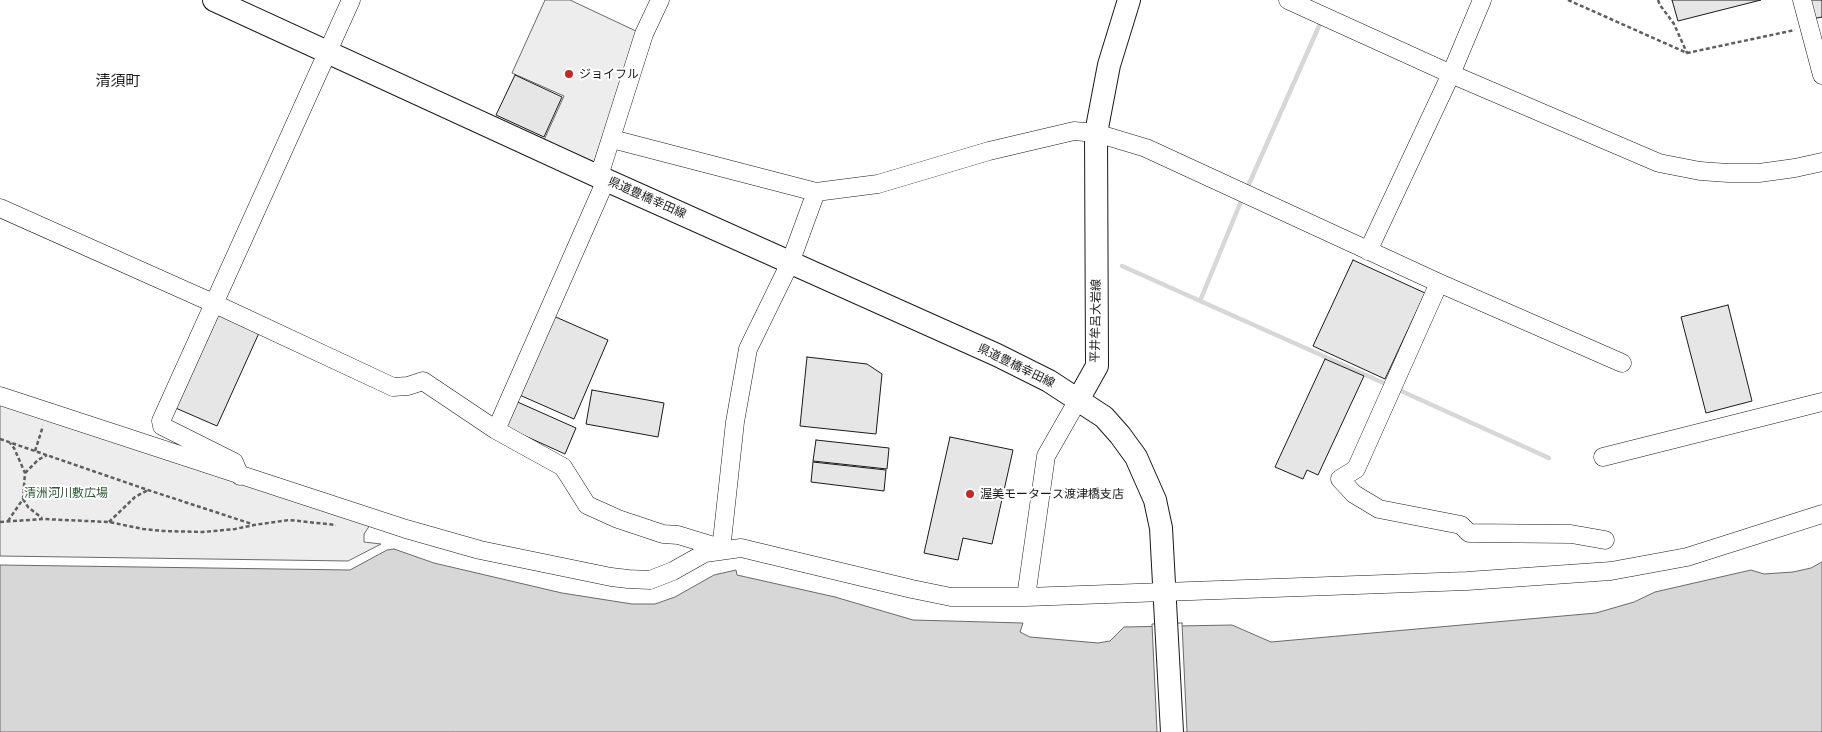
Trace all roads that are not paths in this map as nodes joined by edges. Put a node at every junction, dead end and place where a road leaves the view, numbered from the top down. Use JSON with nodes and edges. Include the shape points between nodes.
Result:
{"nodes":[{"id":1,"x":214,"y":0,"type":"edge"},
{"id":2,"x":350,"y":0,"type":"edge"},
{"id":3,"x":660,"y":0,"type":"edge"},
{"id":4,"x":1288,"y":0,"type":"edge"},
{"id":5,"x":1482,"y":0,"type":"edge"},
{"id":6,"x":1802,"y":0,"type":"edge"},
{"id":7,"x":1125,"y":1,"type":"edge"},
{"id":8,"x":328,"y":51,"type":"junction"},
{"id":9,"x":1451,"y":74,"type":"junction"},
{"id":10,"x":1822,"y":75,"type":"edge"},
{"id":11,"x":1096,"y":133,"type":"junction"},
{"id":12,"x":612,"y":139,"type":"junction"},
{"id":13,"x":1822,"y":162,"type":"edge"},
{"id":14,"x":603,"y":178,"type":"junction"},
{"id":15,"x":816,"y":192,"type":"junction"},
{"id":16,"x":0,"y":208,"type":"edge"},
{"id":17,"x":1368,"y":251,"type":"junction"},
{"id":18,"x":790,"y":263,"type":"junction"},
{"id":19,"x":1439,"y":283,"type":"junction"},
{"id":20,"x":213,"y":304,"type":"junction"},
{"id":21,"x":1622,"y":363,"type":"dead end"},
{"id":22,"x":0,"y":396,"type":"edge"},
{"id":23,"x":1078,"y":400,"type":"junction"},
{"id":24,"x":1822,"y":402,"type":"edge"},
{"id":25,"x":496,"y":430,"type":"junction"},
{"id":26,"x":1603,"y":458,"type":"dead end"},
{"id":27,"x":240,"y":476,"type":"junction"},
{"id":28,"x":1822,"y":514,"type":"edge"},
{"id":29,"x":1605,"y":540,"type":"dead end"},
{"id":30,"x":724,"y":549,"type":"junction"},
{"id":31,"x":1166,"y":594,"type":"junction"},
{"id":32,"x":1026,"y":597,"type":"junction"},
{"id":33,"x":1172,"y":732,"type":"edge"}],
"edges":[{"from":1,"to":8,"type":"main road","name":"県道豊橋幸田線"},
{"from":2,"to":8,"type":"street"},
{"from":3,"to":12,"type":"street","via":[[644,34]]},
{"from":4,"to":9,"type":"street"},
{"from":5,"to":9,"type":"street"},
{"from":6,"to":10,"type":"street"},
{"from":7,"to":11,"type":"main road","name":"平井牟呂大岩線"},
{"from":8,"to":14,"type":"main road","name":"県道豊橋幸田線"},
{"from":8,"to":20,"type":"street"},
{"from":9,"to":13,"type":"street","via":[[1659,163],[1700,171],[1759,173]]},
{"from":9,"to":17,"type":"street"},
{"from":11,"to":15,"type":"street","via":[[1074,131],[989,151],[878,184]]},
{"from":11,"to":17,"type":"street","via":[[1146,148]]},
{"from":11,"to":23,"type":"main road","name":"平井牟呂大岩線","via":[[1097,366]]},
{"from":12,"to":14,"type":"street"},
{"from":12,"to":15,"type":"street"},
{"from":14,"to":18,"type":"main road","name":"県道豊橋幸田線"},
{"from":14,"to":25,"type":"street"},
{"from":15,"to":18,"type":"street"},
{"from":16,"to":20,"type":"street"},
{"from":17,"to":19,"type":"street"},
{"from":18,"to":23,"type":"main road","name":"県道豊橋幸田線","via":[[997,356],[1049,381]]},
{"from":18,"to":30,"type":"street","via":[[748,349],[735,422],[722,541]]},
{"from":19,"to":21,"type":"street"},
{"from":19,"to":29,"type":"street","via":[[1356,469],[1340,479],[1354,494],[1379,509],[1461,525],[1469,533],[1571,534]]},
{"from":20,"to":25,"type":"street","via":[[393,387],[422,381]]},
{"from":20,"to":27,"type":"street","via":[[161,421],[162,426],[234,462]]},
{"from":22,"to":27,"type":"street"},
{"from":23,"to":31,"type":"main road","via":[[1104,417],[1120,435],[1145,476],[1161,528]]},
{"from":23,"to":32,"type":"street","via":[[1046,456]]},
{"from":24,"to":26,"type":"street"},
{"from":25,"to":30,"type":"street","via":[[563,467],[587,505],[664,534]]},
{"from":27,"to":30,"type":"street","via":[[471,547],[611,577],[650,580],[705,552]]},
{"from":28,"to":31,"type":"street","via":[[1687,557],[1611,571],[1467,581]]},
{"from":30,"to":32,"type":"street","via":[[758,551],[951,596]]},
{"from":31,"to":32,"type":"street"},
{"from":31,"to":33,"type":"main road"}]}
